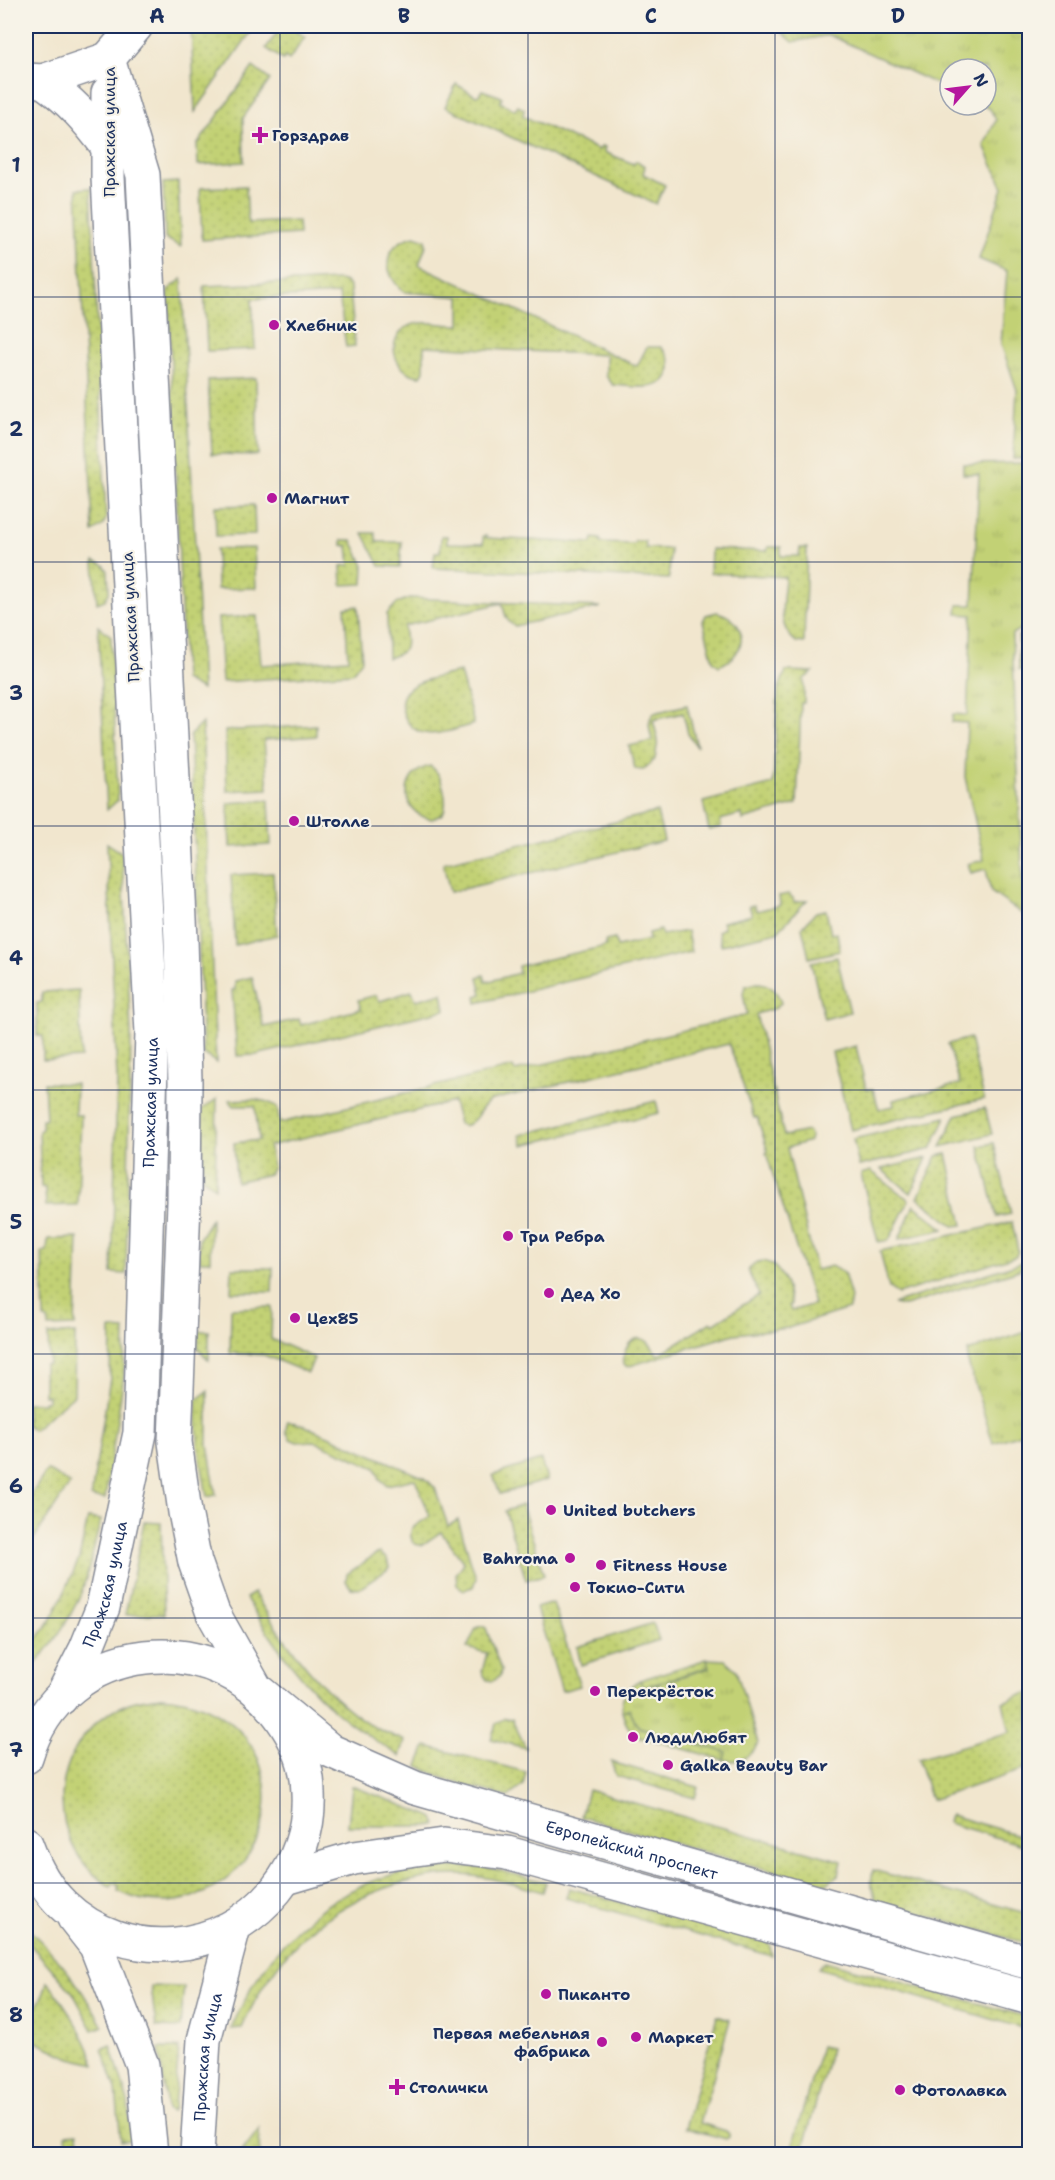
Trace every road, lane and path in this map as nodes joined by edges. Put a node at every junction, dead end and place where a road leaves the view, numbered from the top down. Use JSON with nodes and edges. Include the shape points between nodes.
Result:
{"nodes":[{"id":1,"x":136,"y":26,"type":"edge"},
{"id":2,"x":108,"y":59,"type":"junction"},
{"id":3,"x":34,"y":80,"type":"edge"},
{"id":4,"x":108,"y":147,"type":"junction"},
{"id":5,"x":256,"y":1689,"type":"junction"},
{"id":6,"x":61,"y":1698,"type":"junction"},
{"id":7,"x":33,"y":1728,"type":"edge"},
{"id":8,"x":26,"y":1757,"type":"edge"},
{"id":9,"x":26,"y":1844,"type":"edge"},
{"id":10,"x":286,"y":1878,"type":"junction"},
{"id":11,"x":26,"y":1889,"type":"edge"},
{"id":12,"x":63,"y":1905,"type":"junction"},
{"id":13,"x":234,"y":1927,"type":"junction"},
{"id":14,"x":1029,"y":1963,"type":"edge"},
{"id":15,"x":1029,"y":1998,"type":"edge"},
{"id":16,"x":151,"y":2154,"type":"edge"},
{"id":17,"x":197,"y":2154,"type":"edge"}],
"edges":[{"from":1,"to":2,"type":"street"},
{"from":2,"to":3,"type":"street"},
{"from":2,"to":4,"type":"street","name":"Пражская улица"},
{"from":2,"to":5,"type":"street","name":"Пражская улица","via":[[143,175],[181,928],[184,1202],[175,1442],[195,1562],[213,1613]]},
{"from":3,"to":4,"type":"street","via":[[69,100]]},
{"from":4,"to":6,"type":"street","name":"Пражская улица","via":[[152,1034],[140,1433],[104,1607]]},
{"from":5,"to":6,"type":"street","via":[[237,1675],[192,1658],[145,1656],[99,1670]]},
{"from":5,"to":10,"type":"street","via":[[277,1710],[293,1735],[305,1773],[307,1822]]},
{"from":5,"to":14,"type":"street","name":"Европейский проспект","via":[[331,1751],[415,1788]]},
{"from":6,"to":7,"type":"street"},
{"from":7,"to":8,"type":"street"},
{"from":9,"to":12,"type":"street","via":[[34,1866]]},
{"from":10,"to":13,"type":"street","via":[[263,1906]]},
{"from":10,"to":15,"type":"street","name":"Европейский проспект","via":[[354,1858],[444,1845],[507,1853]]},
{"from":11,"to":12,"type":"street"},
{"from":12,"to":13,"type":"street","via":[[106,1933],[145,1944],[176,1945],[206,1939]]},
{"from":12,"to":16,"type":"street","via":[[96,1946],[132,2035],[142,2065]]},
{"from":13,"to":17,"type":"street","name":"Пражская улица","via":[[204,2040]]}]}
